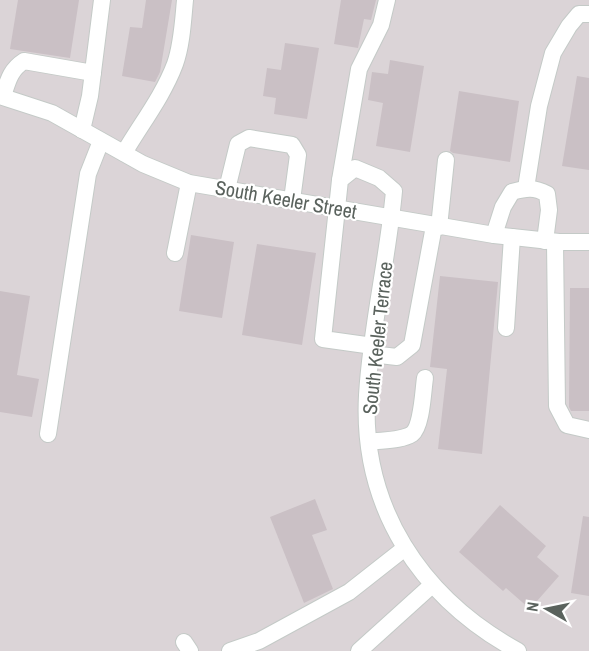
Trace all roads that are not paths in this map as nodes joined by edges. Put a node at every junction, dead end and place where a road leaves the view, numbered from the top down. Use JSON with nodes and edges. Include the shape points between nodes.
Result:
{"nodes":[{"id":1,"x":102,"y":0,"type":"edge"},
{"id":2,"x":185,"y":0,"type":"edge"},
{"id":3,"x":387,"y":0,"type":"edge"},
{"id":4,"x":589,"y":14,"type":"edge"},
{"id":5,"x":93,"y":73,"type":"junction"},
{"id":6,"x":2,"y":96,"type":"edge"},
{"id":7,"x":82,"y":130,"type":"junction"},
{"id":8,"x":101,"y":141,"type":"junction"},
{"id":9,"x":124,"y":153,"type":"junction"},
{"id":10,"x":446,"y":160,"type":"dead end"},
{"id":11,"x":340,"y":180,"type":"junction"},
{"id":12,"x":189,"y":183,"type":"junction"},
{"id":13,"x":526,"y":188,"type":"junction"},
{"id":14,"x":227,"y":189,"type":"junction"},
{"id":15,"x":292,"y":200,"type":"junction"},
{"id":16,"x":337,"y":208,"type":"junction"},
{"id":17,"x":392,"y":218,"type":"junction"},
{"id":18,"x":437,"y":226,"type":"junction"},
{"id":19,"x":494,"y":235,"type":"junction"},
{"id":20,"x":512,"y":237,"type":"junction"},
{"id":21,"x":550,"y":241,"type":"junction"},
{"id":22,"x":589,"y":242,"type":"edge"},
{"id":23,"x":175,"y":253,"type":"dead end"},
{"id":24,"x":506,"y":328,"type":"dead end"},
{"id":25,"x":372,"y":350,"type":"junction"},
{"id":26,"x":425,"y":378,"type":"dead end"},
{"id":27,"x":589,"y":430,"type":"edge"},
{"id":28,"x":48,"y":434,"type":"dead end"},
{"id":29,"x":369,"y":442,"type":"junction"},
{"id":30,"x":405,"y":548,"type":"junction"},
{"id":31,"x":432,"y":585,"type":"junction"},
{"id":32,"x":510,"y":649,"type":"edge"},
{"id":33,"x":231,"y":651,"type":"edge"},
{"id":34,"x":359,"y":651,"type":"edge"}],
"edges":[{"from":1,"to":5,"type":"street"},
{"from":2,"to":9,"type":"street","via":[[175,63]]},
{"from":3,"to":11,"type":"street","via":[[381,25],[359,69]]},
{"from":4,"to":13,"type":"street","via":[[579,14],[553,53],[539,106]]},
{"from":5,"to":6,"type":"street","via":[[24,61],[10,73]]},
{"from":5,"to":7,"type":"street"},
{"from":6,"to":7,"type":"street","name":"South Keeler Street","via":[[52,113]]},
{"from":7,"to":8,"type":"street","name":"South Keeler Street"},
{"from":8,"to":9,"type":"street","name":"South Keeler Street"},
{"from":8,"to":28,"type":"street","via":[[87,174]]},
{"from":9,"to":12,"type":"street","name":"South Keeler Street"},
{"from":10,"to":18,"type":"street"},
{"from":11,"to":16,"type":"street"},
{"from":11,"to":17,"type":"street","name":"South Keeler Terrace","via":[[355,168],[379,178],[394,191]]},
{"from":12,"to":14,"type":"street","name":"South Keeler Street"},
{"from":12,"to":23,"type":"street"},
{"from":13,"to":19,"type":"street","via":[[512,192]]},
{"from":13,"to":21,"type":"street","via":[[547,194]]},
{"from":14,"to":15,"type":"street","name":"South Keeler Street"},
{"from":14,"to":15,"type":"street","via":[[238,144],[249,138],[292,145],[298,155]]},
{"from":15,"to":16,"type":"street","name":"South Keeler Street"},
{"from":16,"to":17,"type":"street","name":"South Keeler Street"},
{"from":16,"to":25,"type":"street","via":[[323,339]]},
{"from":17,"to":18,"type":"street","name":"South Keeler Street"},
{"from":17,"to":25,"type":"street","name":"South Keeler Terrace"},
{"from":18,"to":19,"type":"street","name":"South Keeler Street"},
{"from":18,"to":25,"type":"street","via":[[412,345],[397,357]]},
{"from":19,"to":20,"type":"street","name":"South Keeler Street"},
{"from":20,"to":21,"type":"street","name":"South Keeler Street"},
{"from":20,"to":24,"type":"street"},
{"from":21,"to":22,"type":"street","name":"South Keeler Street"},
{"from":21,"to":27,"type":"street","via":[[557,406],[567,425]]},
{"from":25,"to":29,"type":"street","name":"South Keeler Terrace","via":[[367,397]]},
{"from":26,"to":29,"type":"street","via":[[416,430],[408,436]]},
{"from":29,"to":30,"type":"street","name":"South Keeler Terrace","via":[[384,506]]},
{"from":30,"to":31,"type":"street","name":"South Keeler Terrace"},
{"from":30,"to":33,"type":"street","via":[[349,592],[259,641]]},
{"from":31,"to":32,"type":"street","name":"South Keeler Terrace","via":[[464,616]]},
{"from":31,"to":34,"type":"street"}]}
